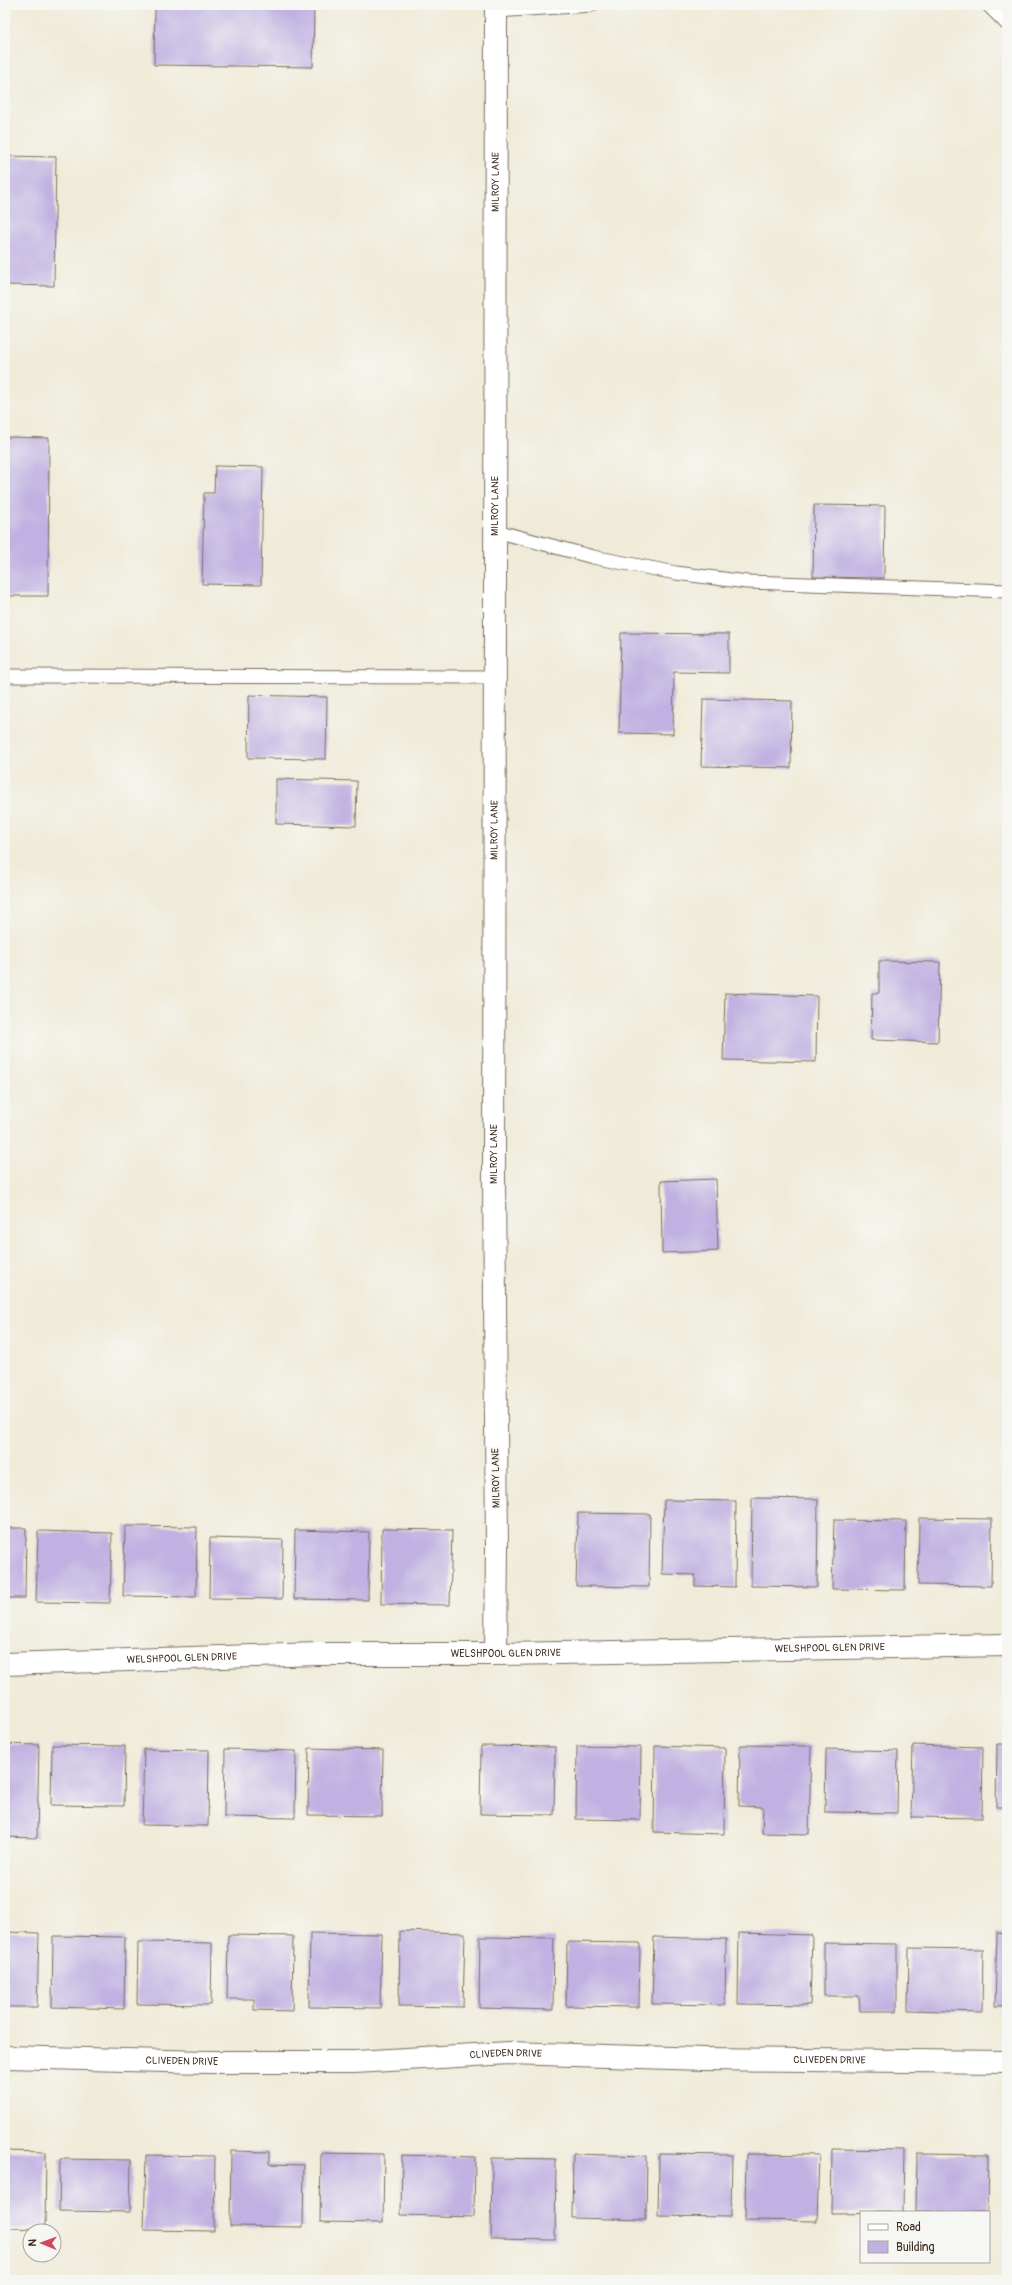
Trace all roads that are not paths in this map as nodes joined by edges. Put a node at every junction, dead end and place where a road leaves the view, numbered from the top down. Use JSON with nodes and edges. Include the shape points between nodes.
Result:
{"nodes":[{"id":1,"x":592,"y":5,"type":"edge"},
{"id":2,"x":988,"y":5,"type":"edge"},
{"id":3,"x":496,"y":8,"type":"edge"},
{"id":4,"x":1007,"y":24,"type":"edge"},
{"id":5,"x":496,"y":531,"type":"junction"},
{"id":6,"x":1007,"y":591,"type":"edge"},
{"id":7,"x":5,"y":676,"type":"edge"},
{"id":8,"x":496,"y":677,"type":"junction"},
{"id":9,"x":1007,"y":1645,"type":"edge"},
{"id":10,"x":496,"y":1654,"type":"junction"},
{"id":11,"x":5,"y":1664,"type":"edge"},
{"id":12,"x":5,"y":2057,"type":"edge"},
{"id":13,"x":1007,"y":2062,"type":"edge"}],
"edges":[{"from":1,"to":3,"type":"lane"},
{"from":2,"to":4,"type":"lane"},
{"from":3,"to":5,"type":"street","name":"MILROY LANE"},
{"from":5,"to":6,"type":"lane","via":[[593,557],[676,573],[747,582]]},
{"from":5,"to":8,"type":"street","name":"MILROY LANE"},
{"from":7,"to":8,"type":"lane"},
{"from":8,"to":10,"type":"street","name":"MILROY LANE"},
{"from":9,"to":10,"type":"street","name":"WELSHPOOL GLEN DRIVE"},
{"from":10,"to":11,"type":"street","name":"WELSHPOOL GLEN DRIVE","via":[[318,1654]]},
{"from":12,"to":13,"type":"street","name":"CLIVEDEN DRIVE","via":[[207,2062],[355,2062],[508,2054]]}]}
